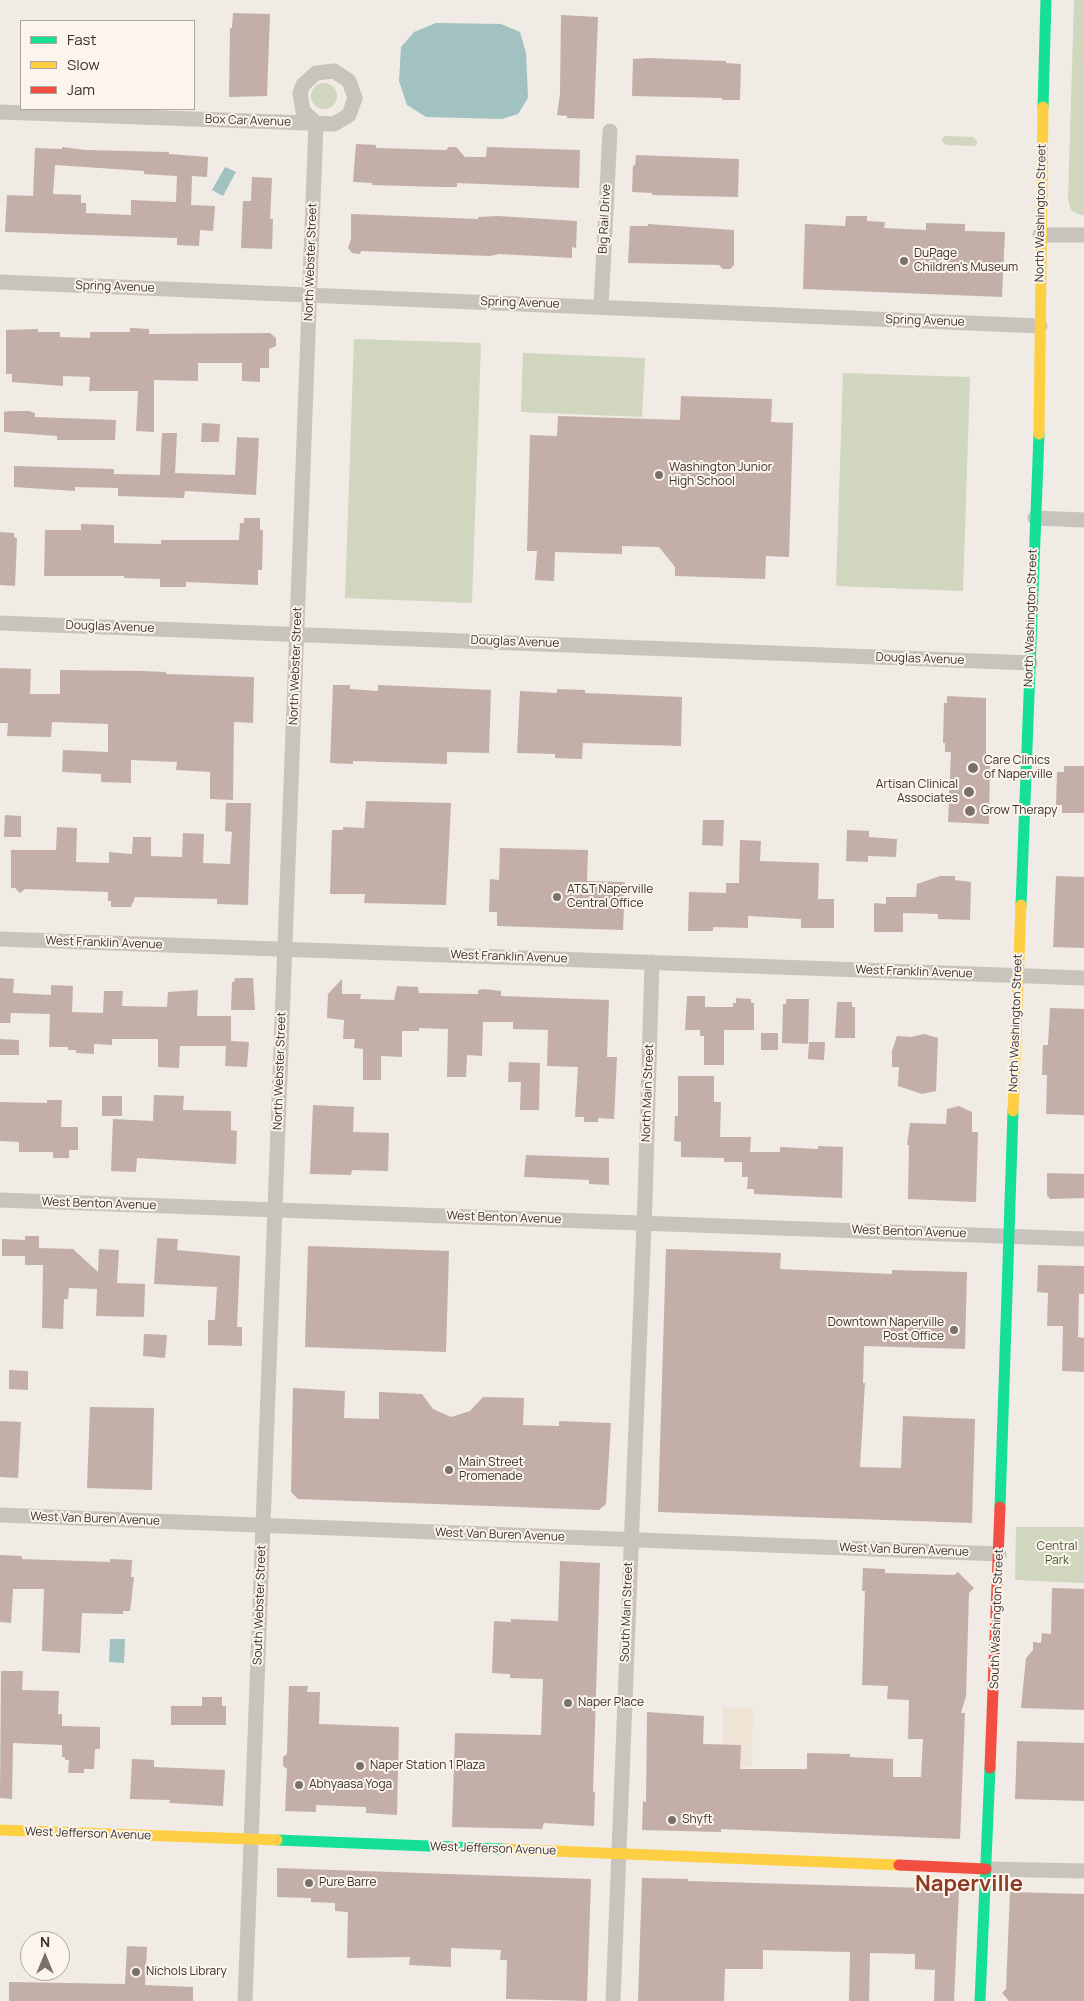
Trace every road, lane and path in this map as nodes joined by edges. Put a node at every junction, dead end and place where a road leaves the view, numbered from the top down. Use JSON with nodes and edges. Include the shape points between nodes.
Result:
{"nodes":[{"id":1,"x":1046,"y":0,"type":"edge"},
{"id":2,"x":0,"y":112,"type":"edge"},
{"id":3,"x":316,"y":123,"type":"joint"},
{"id":4,"x":610,"y":130,"type":"dead end"},
{"id":5,"x":1040,"y":235,"type":"junction"},
{"id":6,"x":1084,"y":235,"type":"edge"},
{"id":7,"x":0,"y":282,"type":"edge"},
{"id":8,"x":310,"y":294,"type":"junction"},
{"id":9,"x":601,"y":307,"type":"junction"},
{"id":10,"x":1040,"y":326,"type":"junction"},
{"id":11,"x":1035,"y":518,"type":"junction"},
{"id":12,"x":1084,"y":520,"type":"edge"},
{"id":13,"x":0,"y":623,"type":"edge"},
{"id":14,"x":298,"y":634,"type":"junction"},
{"id":15,"x":1030,"y":663,"type":"junction"},
{"id":16,"x":0,"y":939,"type":"edge"},
{"id":17,"x":285,"y":949,"type":"junction"},
{"id":18,"x":652,"y":962,"type":"junction"},
{"id":19,"x":1018,"y":975,"type":"junction"},
{"id":20,"x":1084,"y":978,"type":"edge"},
{"id":21,"x":0,"y":1200,"type":"edge"},
{"id":22,"x":276,"y":1210,"type":"junction"},
{"id":23,"x":644,"y":1223,"type":"junction"},
{"id":24,"x":1008,"y":1236,"type":"junction"},
{"id":25,"x":1084,"y":1239,"type":"edge"},
{"id":26,"x":0,"y":1515,"type":"edge"},
{"id":27,"x":263,"y":1525,"type":"junction"},
{"id":28,"x":630,"y":1540,"type":"junction"},
{"id":29,"x":999,"y":1554,"type":"junction"},
{"id":30,"x":0,"y":1830,"type":"edge"},
{"id":31,"x":251,"y":1839,"type":"junction"},
{"id":32,"x":618,"y":1854,"type":"junction"},
{"id":33,"x":986,"y":1869,"type":"junction"},
{"id":34,"x":1084,"y":1871,"type":"edge"},
{"id":35,"x":245,"y":2001,"type":"edge"},
{"id":36,"x":613,"y":2001,"type":"edge"},
{"id":37,"x":980,"y":2001,"type":"edge"}],
"edges":[{"from":1,"to":5,"type":"main road","name":"North Washington Street"},
{"from":2,"to":3,"type":"street","name":"Box Car Avenue"},
{"from":3,"to":8,"type":"street","name":"North Webster Street"},
{"from":4,"to":9,"type":"street","name":"Big Rail Drive"},
{"from":5,"to":6,"type":"street"},
{"from":5,"to":10,"type":"main road","name":"North Washington Street"},
{"from":7,"to":8,"type":"street","name":"Spring Avenue"},
{"from":8,"to":9,"type":"street","name":"Spring Avenue"},
{"from":8,"to":14,"type":"street","name":"North Webster Street"},
{"from":9,"to":10,"type":"street","name":"Spring Avenue"},
{"from":10,"to":11,"type":"main road","name":"North Washington Street"},
{"from":11,"to":12,"type":"street"},
{"from":11,"to":15,"type":"main road","name":"North Washington Street"},
{"from":13,"to":14,"type":"street","name":"Douglas Avenue"},
{"from":14,"to":15,"type":"street","name":"Douglas Avenue"},
{"from":14,"to":17,"type":"street","name":"North Webster Street"},
{"from":15,"to":19,"type":"main road","name":"North Washington Street"},
{"from":16,"to":17,"type":"street","name":"West Franklin Avenue"},
{"from":17,"to":18,"type":"street","name":"West Franklin Avenue"},
{"from":17,"to":22,"type":"street","name":"North Webster Street"},
{"from":18,"to":19,"type":"street","name":"West Franklin Avenue"},
{"from":18,"to":23,"type":"street","name":"North Main Street"},
{"from":19,"to":20,"type":"street","name":"West Franklin Avenue"},
{"from":19,"to":24,"type":"main road","name":"North Washington Street"},
{"from":21,"to":22,"type":"street","name":"West Benton Avenue"},
{"from":22,"to":23,"type":"street","name":"West Benton Avenue"},
{"from":22,"to":27,"type":"street","name":"South Webster Street"},
{"from":23,"to":24,"type":"street","name":"West Benton Avenue"},
{"from":23,"to":28,"type":"street","name":"South Main Street"},
{"from":24,"to":25,"type":"street","name":"West Benton Avenue"},
{"from":24,"to":29,"type":"main road","name":"South Washington Street"},
{"from":26,"to":27,"type":"street","name":"West Van Buren Avenue"},
{"from":27,"to":28,"type":"street","name":"West Van Buren Avenue"},
{"from":27,"to":31,"type":"street","name":"South Webster Street"},
{"from":28,"to":29,"type":"street","name":"West Van Buren Avenue"},
{"from":28,"to":32,"type":"street","name":"South Main Street"},
{"from":29,"to":33,"type":"main road","name":"South Washington Street"},
{"from":30,"to":31,"type":"main road","name":"West Jefferson Avenue"},
{"from":31,"to":32,"type":"main road","name":"West Jefferson Avenue"},
{"from":31,"to":35,"type":"street","name":"South Webster Street"},
{"from":32,"to":33,"type":"main road","name":"West Jefferson Avenue"},
{"from":32,"to":36,"type":"street","name":"South Main Street"},
{"from":33,"to":34,"type":"street"},
{"from":33,"to":37,"type":"main road","name":"South Washington Street"}]}
